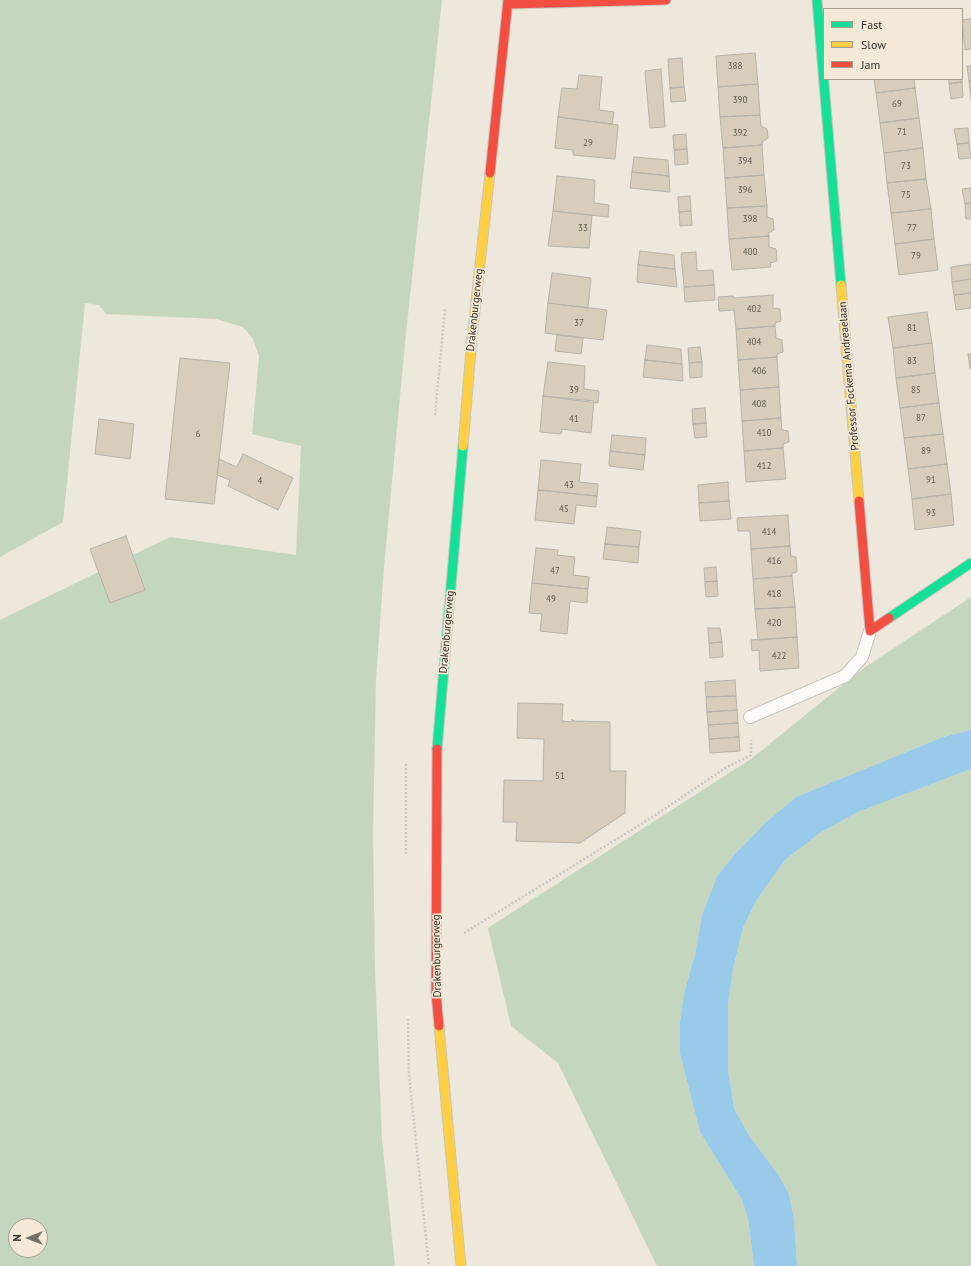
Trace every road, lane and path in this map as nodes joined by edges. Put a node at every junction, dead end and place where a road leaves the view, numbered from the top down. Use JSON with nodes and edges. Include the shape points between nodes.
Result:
{"nodes":[{"id":1,"x":666,"y":0,"type":"edge"},
{"id":2,"x":817,"y":0,"type":"edge"},
{"id":3,"x":508,"y":2,"type":"edge"},
{"id":4,"x":823,"y":71,"type":"edge"},
{"id":5,"x":824,"y":80,"type":"edge"},
{"id":6,"x":971,"y":563,"type":"edge"},
{"id":7,"x":870,"y":631,"type":"junction"},
{"id":8,"x":750,"y":717,"type":"joint"},
{"id":9,"x":436,"y":951,"type":"junction"},
{"id":10,"x":460,"y":1266,"type":"edge"}],
"edges":[{"from":1,"to":3,"type":"main road"},
{"from":2,"to":4,"type":"main road","name":"Professor Fockema Andreaelaan"},
{"from":3,"to":9,"type":"main road","name":"Drakenburgerweg","via":[[472,338],[436,764]]},
{"from":5,"to":7,"type":"main road","name":"Professor Fockema Andreaelaan"},
{"from":6,"to":7,"type":"main road"},
{"from":7,"to":8,"type":"lane","via":[[862,657],[845,676]]},
{"from":8,"to":9,"type":"path","via":[[751,755]]},
{"from":9,"to":10,"type":"main road","name":"Drakenburgerweg","via":[[436,993]]}]}
